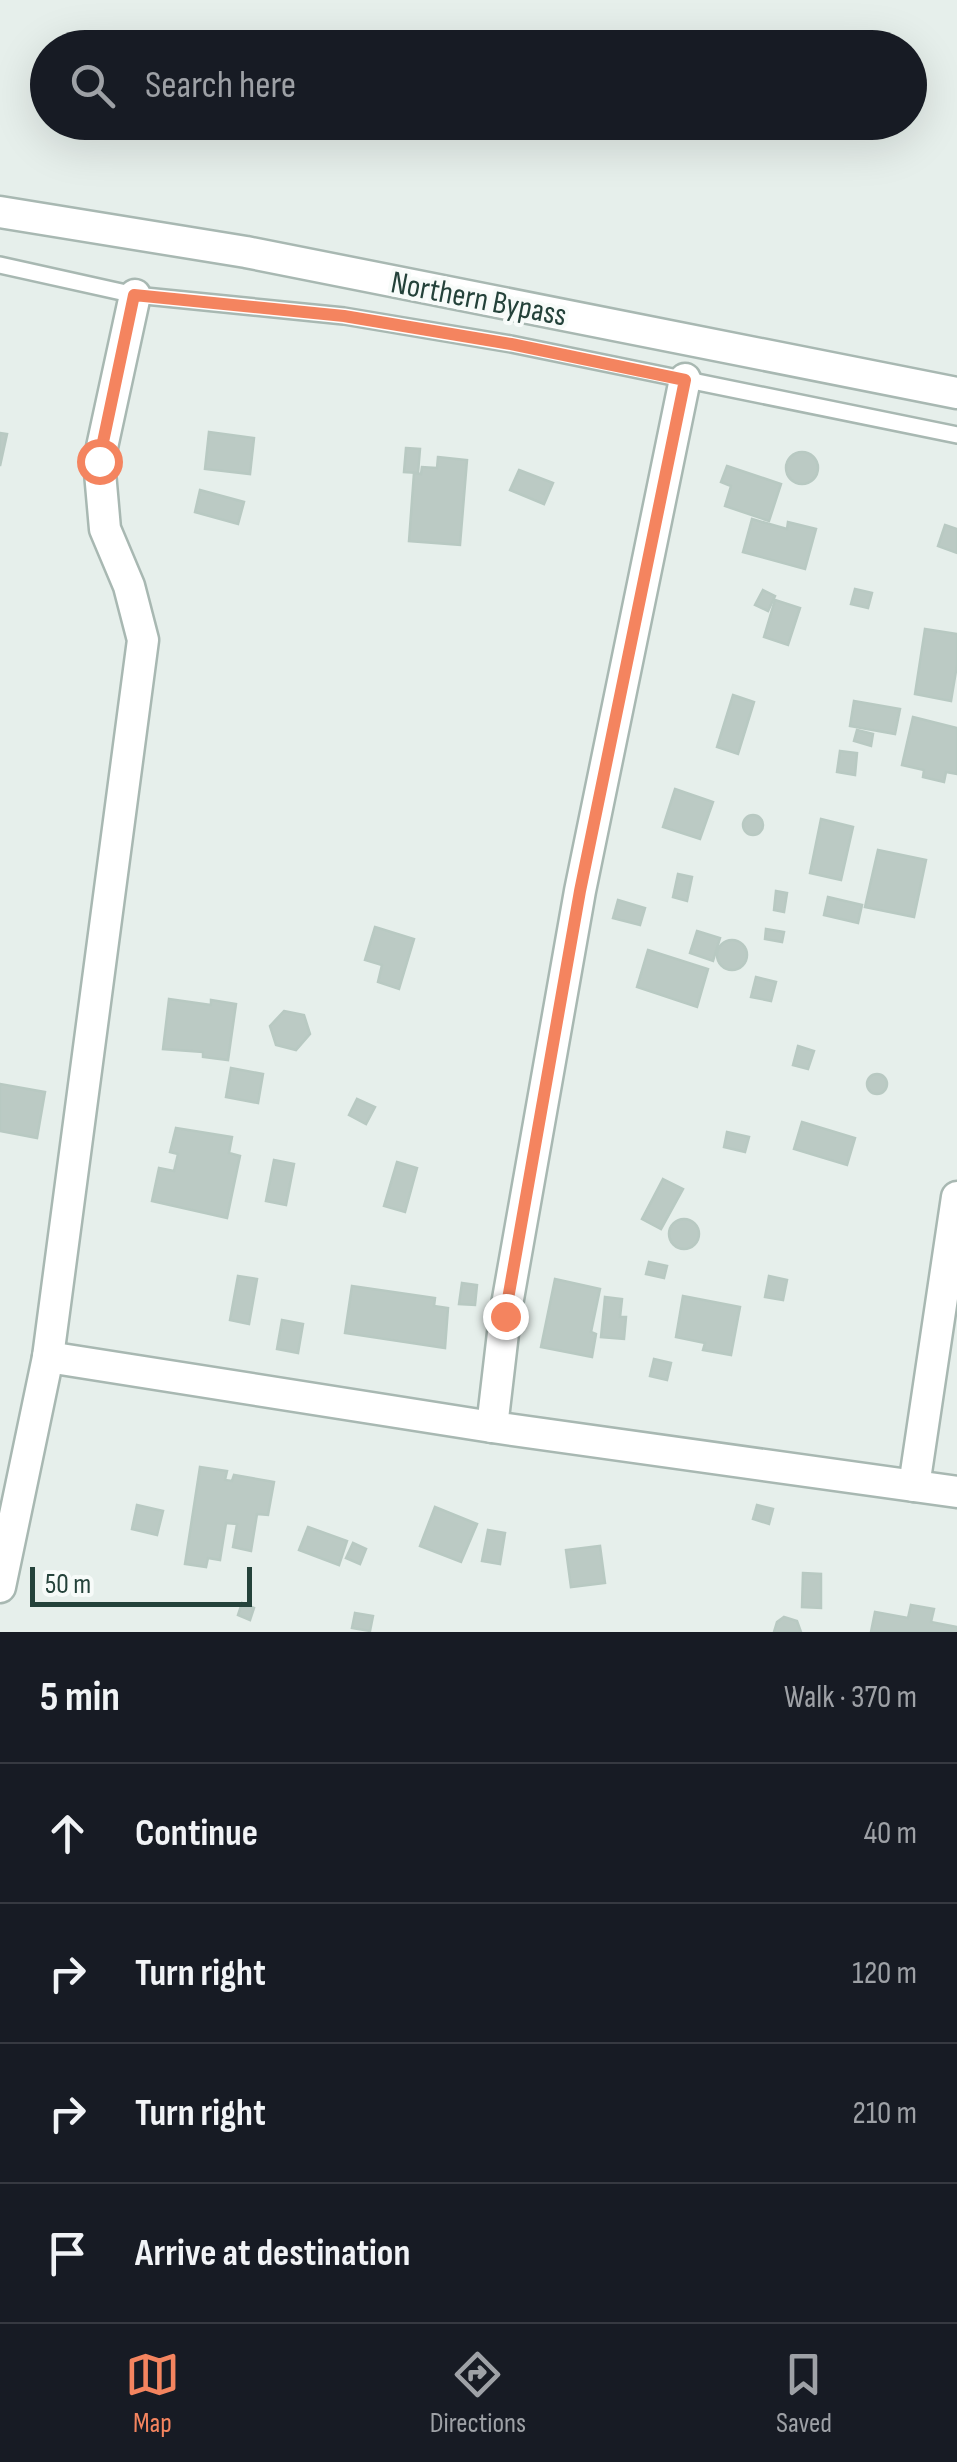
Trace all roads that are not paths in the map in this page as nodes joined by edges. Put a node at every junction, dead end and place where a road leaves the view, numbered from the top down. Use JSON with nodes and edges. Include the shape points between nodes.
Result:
{"nodes":[{"id":1,"x":0,"y":212,"type":"edge"},
{"id":2,"x":0,"y":265,"type":"edge"},
{"id":3,"x":134,"y":295,"type":"junction"},
{"id":4,"x":685,"y":380,"type":"junction"},
{"id":5,"x":957,"y":394,"type":"edge"},
{"id":6,"x":957,"y":435,"type":"edge"},
{"id":7,"x":957,"y":1196,"type":"edge"},
{"id":8,"x":48,"y":1358,"type":"junction"},
{"id":9,"x":492,"y":1427,"type":"junction"},
{"id":10,"x":914,"y":1486,"type":"junction"},
{"id":11,"x":957,"y":1492,"type":"edge"},
{"id":12,"x":0,"y":1587,"type":"edge"}],
"edges":[{"from":1,"to":5,"type":"street","name":"Northern Bypass","via":[[246,252]]},
{"from":2,"to":3,"type":"lane"},
{"from":3,"to":4,"type":"lane","via":[[344,316]]},
{"from":3,"to":8,"type":"street","via":[[99,461],[105,529],[143,640]]},
{"from":4,"to":6,"type":"lane"},
{"from":4,"to":9,"type":"street","via":[[580,891],[505,1316]]},
{"from":7,"to":10,"type":"street"},
{"from":8,"to":9,"type":"street"},
{"from":8,"to":12,"type":"street"},
{"from":9,"to":10,"type":"street"},
{"from":10,"to":11,"type":"street"}]}
